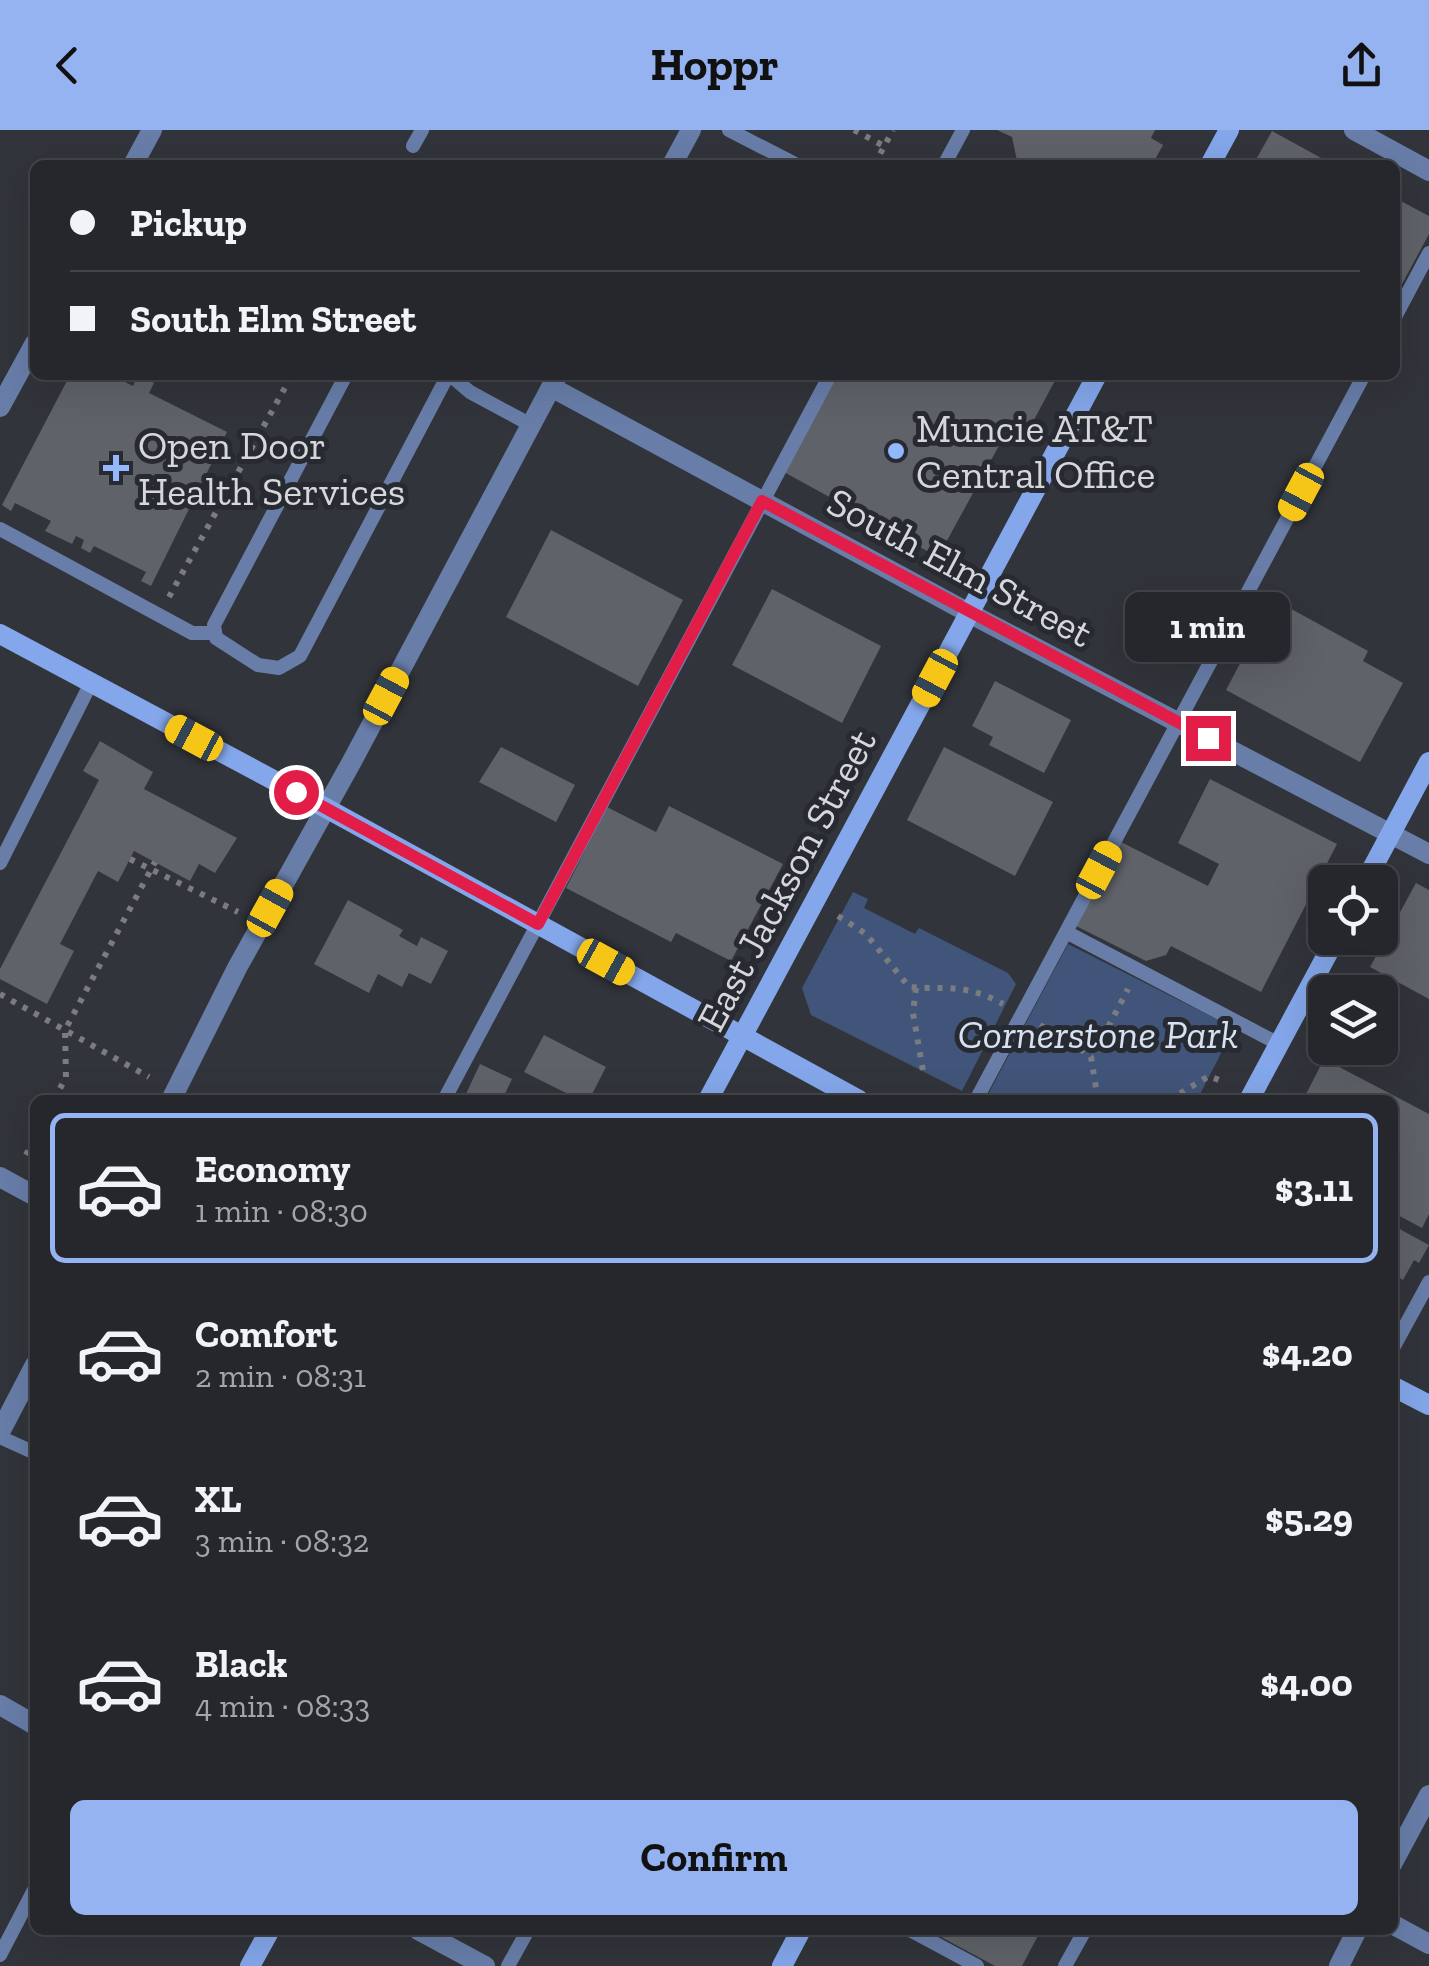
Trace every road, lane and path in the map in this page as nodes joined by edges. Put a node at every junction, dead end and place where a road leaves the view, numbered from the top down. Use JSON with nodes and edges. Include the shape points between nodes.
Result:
{"nodes":[{"id":1,"x":152,"y":130,"type":"edge"},
{"id":2,"x":422,"y":130,"type":"edge"},
{"id":3,"x":691,"y":130,"type":"edge"},
{"id":4,"x":729,"y":130,"type":"edge"},
{"id":5,"x":854,"y":130,"type":"edge"},
{"id":6,"x":893,"y":130,"type":"edge"},
{"id":7,"x":963,"y":130,"type":"edge"},
{"id":8,"x":1229,"y":130,"type":"edge"},
{"id":9,"x":1354,"y":130,"type":"edge"},
{"id":10,"x":413,"y":146,"type":"dead end"},
{"id":11,"x":884,"y":146,"type":"junction"},
{"id":12,"x":136,"y":160,"type":"edge"},
{"id":13,"x":675,"y":160,"type":"edge"},
{"id":14,"x":787,"y":160,"type":"edge"},
{"id":15,"x":877,"y":160,"type":"edge"},
{"id":16,"x":947,"y":160,"type":"edge"},
{"id":17,"x":1213,"y":160,"type":"edge"},
{"id":18,"x":1429,"y":171,"type":"edge"},
{"id":19,"x":1429,"y":254,"type":"edge"},
{"id":20,"x":1400,"y":308,"type":"edge"},
{"id":21,"x":30,"y":352,"type":"edge"},
{"id":22,"x":289,"y":380,"type":"edge"},
{"id":23,"x":343,"y":380,"type":"edge"},
{"id":24,"x":446,"y":380,"type":"edge"},
{"id":25,"x":455,"y":380,"type":"edge"},
{"id":26,"x":827,"y":380,"type":"edge"},
{"id":27,"x":1094,"y":380,"type":"edge"},
{"id":28,"x":1361,"y":380,"type":"edge"},
{"id":29,"x":554,"y":381,"type":"edge"},
{"id":30,"x":0,"y":407,"type":"edge"},
{"id":31,"x":530,"y":424,"type":"junction"},
{"id":32,"x":762,"y":501,"type":"junction"},
{"id":33,"x":0,"y":529,"type":"edge"},
{"id":34,"x":167,"y":602,"type":"dead end"},
{"id":35,"x":969,"y":613,"type":"junction"},
{"id":36,"x":215,"y":632,"type":"junction"},
{"id":37,"x":0,"y":634,"type":"edge"},
{"id":38,"x":91,"y":683,"type":"junction"},
{"id":39,"x":1177,"y":722,"type":"junction"},
{"id":40,"x":1429,"y":762,"type":"edge"},
{"id":41,"x":324,"y":807,"type":"junction"},
{"id":42,"x":1391,"y":834,"type":"junction"},
{"id":43,"x":1429,"y":854,"type":"edge"},
{"id":44,"x":130,"y":859,"type":"dead end"},
{"id":45,"x":0,"y":863,"type":"edge"},
{"id":46,"x":1374,"y":865,"type":"edge"},
{"id":47,"x":153,"y":866,"type":"junction"},
{"id":48,"x":238,"y":912,"type":"dead end"},
{"id":49,"x":838,"y":916,"type":"dead end"},
{"id":50,"x":538,"y":924,"type":"junction"},
{"id":51,"x":1066,"y":932,"type":"junction"},
{"id":52,"x":1327,"y":955,"type":"edge"},
{"id":53,"x":1138,"y":970,"type":"junction"},
{"id":54,"x":916,"y":988,"type":"junction"},
{"id":55,"x":0,"y":994,"type":"edge"},
{"id":56,"x":1022,"y":1015,"type":"junction"},
{"id":57,"x":64,"y":1030,"type":"junction"},
{"id":58,"x":742,"y":1036,"type":"junction"},
{"id":59,"x":1279,"y":1044,"type":"junction"},
{"id":60,"x":1082,"y":1050,"type":"junction"},
{"id":61,"x":923,"y":1071,"type":"dead end"},
{"id":62,"x":149,"y":1077,"type":"dead end"},
{"id":63,"x":1219,"y":1080,"type":"dead end"},
{"id":64,"x":57,"y":1095,"type":"edge"},
{"id":65,"x":174,"y":1095,"type":"edge"},
{"id":66,"x":447,"y":1095,"type":"edge"},
{"id":67,"x":711,"y":1095,"type":"edge"},
{"id":68,"x":850,"y":1095,"type":"edge"},
{"id":69,"x":979,"y":1095,"type":"edge"},
{"id":70,"x":1097,"y":1095,"type":"edge"},
{"id":71,"x":1177,"y":1095,"type":"edge"},
{"id":72,"x":1252,"y":1095,"type":"edge"},
{"id":73,"x":30,"y":1148,"type":"edge"},
{"id":74,"x":26,"y":1156,"type":"dead end"},
{"id":75,"x":0,"y":1177,"type":"edge"},
{"id":76,"x":30,"y":1193,"type":"edge"},
{"id":77,"x":1429,"y":1282,"type":"edge"},
{"id":78,"x":1398,"y":1339,"type":"edge"},
{"id":79,"x":30,"y":1376,"type":"edge"},
{"id":80,"x":1398,"y":1389,"type":"edge"},
{"id":81,"x":1429,"y":1405,"type":"edge"},
{"id":82,"x":0,"y":1434,"type":"edge"},
{"id":83,"x":30,"y":1450,"type":"edge"},
{"id":84,"x":0,"y":1705,"type":"edge"},
{"id":85,"x":30,"y":1722,"type":"edge"},
{"id":86,"x":1429,"y":1795,"type":"edge"},
{"id":87,"x":1398,"y":1853,"type":"edge"},
{"id":88,"x":30,"y":1898,"type":"edge"},
{"id":89,"x":1398,"y":1927,"type":"edge"},
{"id":90,"x":267,"y":1935,"type":"edge"},
{"id":91,"x":427,"y":1935,"type":"edge"},
{"id":92,"x":525,"y":1935,"type":"edge"},
{"id":93,"x":798,"y":1935,"type":"edge"},
{"id":94,"x":919,"y":1935,"type":"edge"},
{"id":95,"x":1083,"y":1935,"type":"edge"},
{"id":96,"x":1355,"y":1935,"type":"edge"},
{"id":97,"x":1429,"y":1944,"type":"edge"},
{"id":98,"x":0,"y":1955,"type":"edge"},
{"id":99,"x":250,"y":1966,"type":"edge"},
{"id":100,"x":485,"y":1966,"type":"edge"},
{"id":101,"x":508,"y":1966,"type":"edge"},
{"id":102,"x":782,"y":1966,"type":"edge"},
{"id":103,"x":977,"y":1966,"type":"edge"},
{"id":104,"x":1066,"y":1966,"type":"edge"},
{"id":105,"x":1339,"y":1966,"type":"edge"}],
"edges":[{"from":1,"to":12,"type":"street"},
{"from":2,"to":10,"type":"lane"},
{"from":3,"to":13,"type":"street"},
{"from":4,"to":14,"type":"lane"},
{"from":5,"to":11,"type":"path"},
{"from":6,"to":11,"type":"path"},
{"from":7,"to":16,"type":"lane"},
{"from":8,"to":17,"type":"main road"},
{"from":9,"to":18,"type":"street"},
{"from":11,"to":15,"type":"path"},
{"from":19,"to":20,"type":"lane"},
{"from":21,"to":30,"type":"street"},
{"from":22,"to":34,"type":"path"},
{"from":23,"to":36,"type":"lane"},
{"from":24,"to":36,"type":"lane","via":[[300,656],[279,668],[258,665]]},
{"from":25,"to":31,"type":"lane"},
{"from":26,"to":32,"type":"lane"},
{"from":27,"to":35,"type":"main road","name":"East Jackson Street"},
{"from":28,"to":39,"type":"lane"},
{"from":29,"to":31,"type":"street"},
{"from":29,"to":32,"type":"street","name":"South Elm Street"},
{"from":31,"to":41,"type":"street"},
{"from":32,"to":35,"type":"street","name":"South Elm Street"},
{"from":32,"to":50,"type":"lane"},
{"from":33,"to":36,"type":"lane","via":[[192,633]]},
{"from":35,"to":39,"type":"street","name":"South Elm Street"},
{"from":35,"to":58,"type":"main road","name":"East Jackson Street"},
{"from":37,"to":38,"type":"main road"},
{"from":38,"to":41,"type":"main road"},
{"from":38,"to":45,"type":"lane"},
{"from":39,"to":42,"type":"street","name":"South Elm Street"},
{"from":39,"to":51,"type":"lane"},
{"from":40,"to":42,"type":"main road"},
{"from":41,"to":50,"type":"main road"},
{"from":41,"to":65,"type":"street"},
{"from":42,"to":43,"type":"street","name":"South Elm Street"},
{"from":42,"to":46,"type":"main road"},
{"from":44,"to":47,"type":"path"},
{"from":47,"to":48,"type":"path"},
{"from":47,"to":57,"type":"path"},
{"from":49,"to":54,"type":"path","via":[[866,934]]},
{"from":50,"to":58,"type":"main road"},
{"from":50,"to":66,"type":"lane"},
{"from":51,"to":53,"type":"lane"},
{"from":51,"to":56,"type":"lane"},
{"from":52,"to":59,"type":"main road"},
{"from":53,"to":59,"type":"lane"},
{"from":53,"to":60,"type":"path","via":[[1104,1035]]},
{"from":54,"to":56,"type":"path","via":[[982,992]]},
{"from":54,"to":61,"type":"path","via":[[913,1013]]},
{"from":55,"to":57,"type":"path"},
{"from":56,"to":60,"type":"path"},
{"from":56,"to":69,"type":"lane"},
{"from":57,"to":62,"type":"path"},
{"from":57,"to":64,"type":"path","via":[[66,1077]]},
{"from":58,"to":67,"type":"main road","name":"East Jackson Street"},
{"from":58,"to":68,"type":"main road"},
{"from":59,"to":72,"type":"main road"},
{"from":60,"to":70,"type":"path","via":[[1091,1057]]},
{"from":63,"to":71,"type":"path","via":[[1209,1076]]},
{"from":73,"to":74,"type":"path"},
{"from":75,"to":76,"type":"street"},
{"from":77,"to":78,"type":"lane"},
{"from":79,"to":82,"type":"street"},
{"from":80,"to":81,"type":"main road"},
{"from":82,"to":83,"type":"lane"},
{"from":84,"to":85,"type":"street"},
{"from":86,"to":87,"type":"street"},
{"from":88,"to":98,"type":"lane"},
{"from":89,"to":97,"type":"street"},
{"from":90,"to":99,"type":"main road"},
{"from":91,"to":100,"type":"street"},
{"from":92,"to":101,"type":"lane"},
{"from":93,"to":102,"type":"main road"},
{"from":94,"to":103,"type":"lane"},
{"from":95,"to":104,"type":"lane"},
{"from":96,"to":105,"type":"street"}]}
